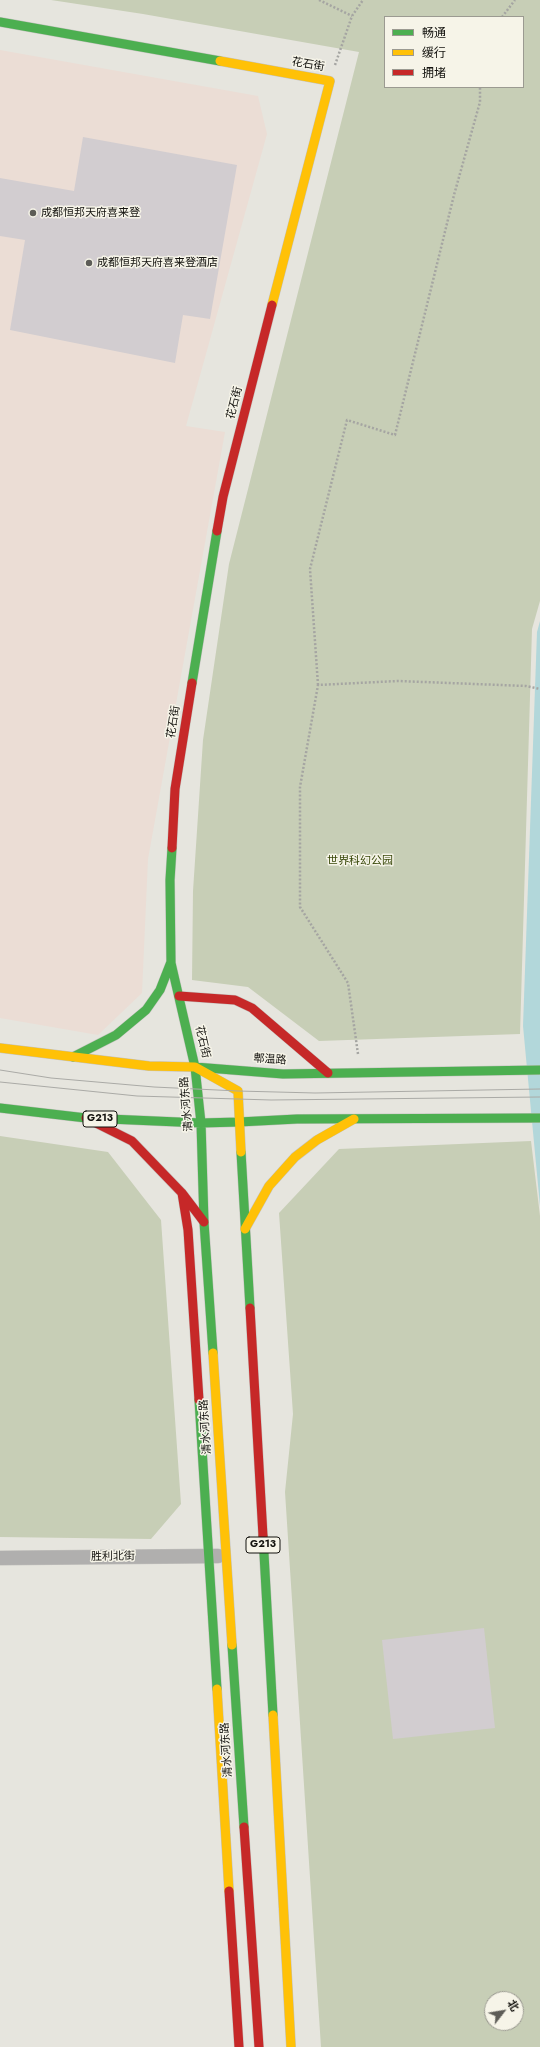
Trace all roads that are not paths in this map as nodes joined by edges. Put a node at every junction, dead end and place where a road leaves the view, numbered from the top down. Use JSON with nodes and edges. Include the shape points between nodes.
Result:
{"nodes":[{"id":1,"x":0,"y":22,"type":"edge"},
{"id":2,"x":172,"y":962,"type":"junction"},
{"id":3,"x":179,"y":996,"type":"junction"},
{"id":4,"x":0,"y":1048,"type":"edge"},
{"id":5,"x":73,"y":1057,"type":"junction"},
{"id":6,"x":196,"y":1067,"type":"junction"},
{"id":7,"x":540,"y":1070,"type":"edge"},
{"id":8,"x":328,"y":1073,"type":"junction"},
{"id":9,"x":0,"y":1108,"type":"edge"},
{"id":10,"x":86,"y":1118,"type":"junction"},
{"id":11,"x":356,"y":1118,"type":"junction"},
{"id":12,"x":540,"y":1118,"type":"edge"},
{"id":13,"x":239,"y":1122,"type":"junction"},
{"id":14,"x":201,"y":1123,"type":"junction"},
{"id":15,"x":182,"y":1193,"type":"junction"},
{"id":16,"x":204,"y":1222,"type":"junction"},
{"id":17,"x":245,"y":1229,"type":"junction"},
{"id":18,"x":208,"y":1556,"type":"junction"},
{"id":19,"x":227,"y":1556,"type":"junction"},
{"id":20,"x":0,"y":1558,"type":"edge"},
{"id":21,"x":239,"y":2047,"type":"edge"},
{"id":22,"x":259,"y":2047,"type":"edge"},
{"id":23,"x":291,"y":2047,"type":"edge"}],
"edges":[{"from":1,"to":2,"type":"main road","name":"花石街","via":[[330,81],[223,497],[175,789],[170,880]]},
{"from":2,"to":3,"type":"main road","name":"花石街"},
{"from":2,"to":5,"type":"main road","via":[[160,990],[146,1010],[116,1036]]},
{"from":3,"to":6,"type":"main road","name":"花石街"},
{"from":3,"to":8,"type":"main road","via":[[235,1000],[252,1008]]},
{"from":4,"to":5,"type":"main road","name":"郫温路","number":"G213"},
{"from":5,"to":6,"type":"main road","name":"郫温路","number":"G213","via":[[148,1066]]},
{"from":6,"to":8,"type":"main road","name":"郫温路","via":[[283,1074]]},
{"from":6,"to":13,"type":"main road","name":"清水河东路","number":"G213","via":[[238,1091]]},
{"from":6,"to":14,"type":"main road","name":"清水河东路"},
{"from":7,"to":8,"type":"main road","name":"郫温路"},
{"from":9,"to":10,"type":"main road","number":"G213"},
{"from":10,"to":14,"type":"main road","number":"G213"},
{"from":10,"to":15,"type":"main road","via":[[132,1142]]},
{"from":11,"to":12,"type":"main road"},
{"from":11,"to":13,"type":"main road","via":[[297,1118]]},
{"from":11,"to":17,"type":"main road","via":[[317,1140],[295,1157],[269,1186]]},
{"from":13,"to":14,"type":"main road"},
{"from":13,"to":17,"type":"main road","name":"清水河东路","number":"G213"},
{"from":14,"to":16,"type":"main road","name":"清水河东路"},
{"from":15,"to":16,"type":"main road"},
{"from":15,"to":18,"type":"main road","via":[[188,1230]]},
{"from":16,"to":19,"type":"main road","name":"清水河东路"},
{"from":17,"to":23,"type":"main road","name":"清水河东路","number":"G213"},
{"from":18,"to":19,"type":"street","name":"胜利北街"},
{"from":18,"to":20,"type":"street","name":"胜利北街"},
{"from":18,"to":21,"type":"main road"},
{"from":19,"to":22,"type":"main road","name":"清水河东路"}]}
